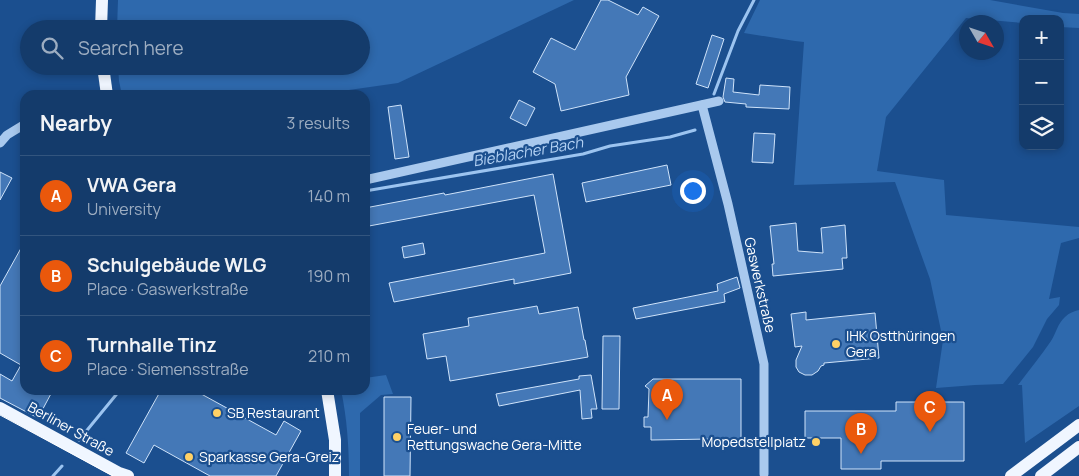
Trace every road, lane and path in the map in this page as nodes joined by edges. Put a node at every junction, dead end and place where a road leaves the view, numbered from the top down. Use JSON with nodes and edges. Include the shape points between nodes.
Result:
{"nodes":[{"id":1,"x":102,"y":0,"type":"edge"},
{"id":2,"x":101,"y":20,"type":"edge"},
{"id":3,"x":104,"y":75,"type":"edge"},
{"id":4,"x":106,"y":90,"type":"edge"},
{"id":5,"x":719,"y":101,"type":"dead end"},
{"id":6,"x":702,"y":105,"type":"junction"},
{"id":7,"x":20,"y":127,"type":"edge"},
{"id":8,"x":0,"y":143,"type":"edge"},
{"id":9,"x":370,"y":179,"type":"edge"},
{"id":10,"x":328,"y":395,"type":"edge"},
{"id":11,"x":0,"y":408,"type":"edge"},
{"id":12,"x":1079,"y":425,"type":"edge"},
{"id":13,"x":1079,"y":447,"type":"edge"},
{"id":14,"x":764,"y":474,"type":"dead end"},
{"id":15,"x":128,"y":476,"type":"edge"},
{"id":16,"x":335,"y":476,"type":"edge"},
{"id":17,"x":1011,"y":476,"type":"edge"},
{"id":18,"x":1040,"y":476,"type":"edge"}],
"edges":[{"from":1,"to":2,"type":"main road"},
{"from":3,"to":4,"type":"main road"},
{"from":5,"to":6,"type":"street"},
{"from":6,"to":9,"type":"street"},
{"from":6,"to":14,"type":"street","name":"Gaswerkstraße","via":[[764,364]]},
{"from":7,"to":8,"type":"street"},
{"from":10,"to":16,"type":"main road","via":[[335,440]]},
{"from":11,"to":15,"type":"main road","name":"Berliner Straße"},
{"from":12,"to":17,"type":"main road"},
{"from":13,"to":18,"type":"main road"}]}
